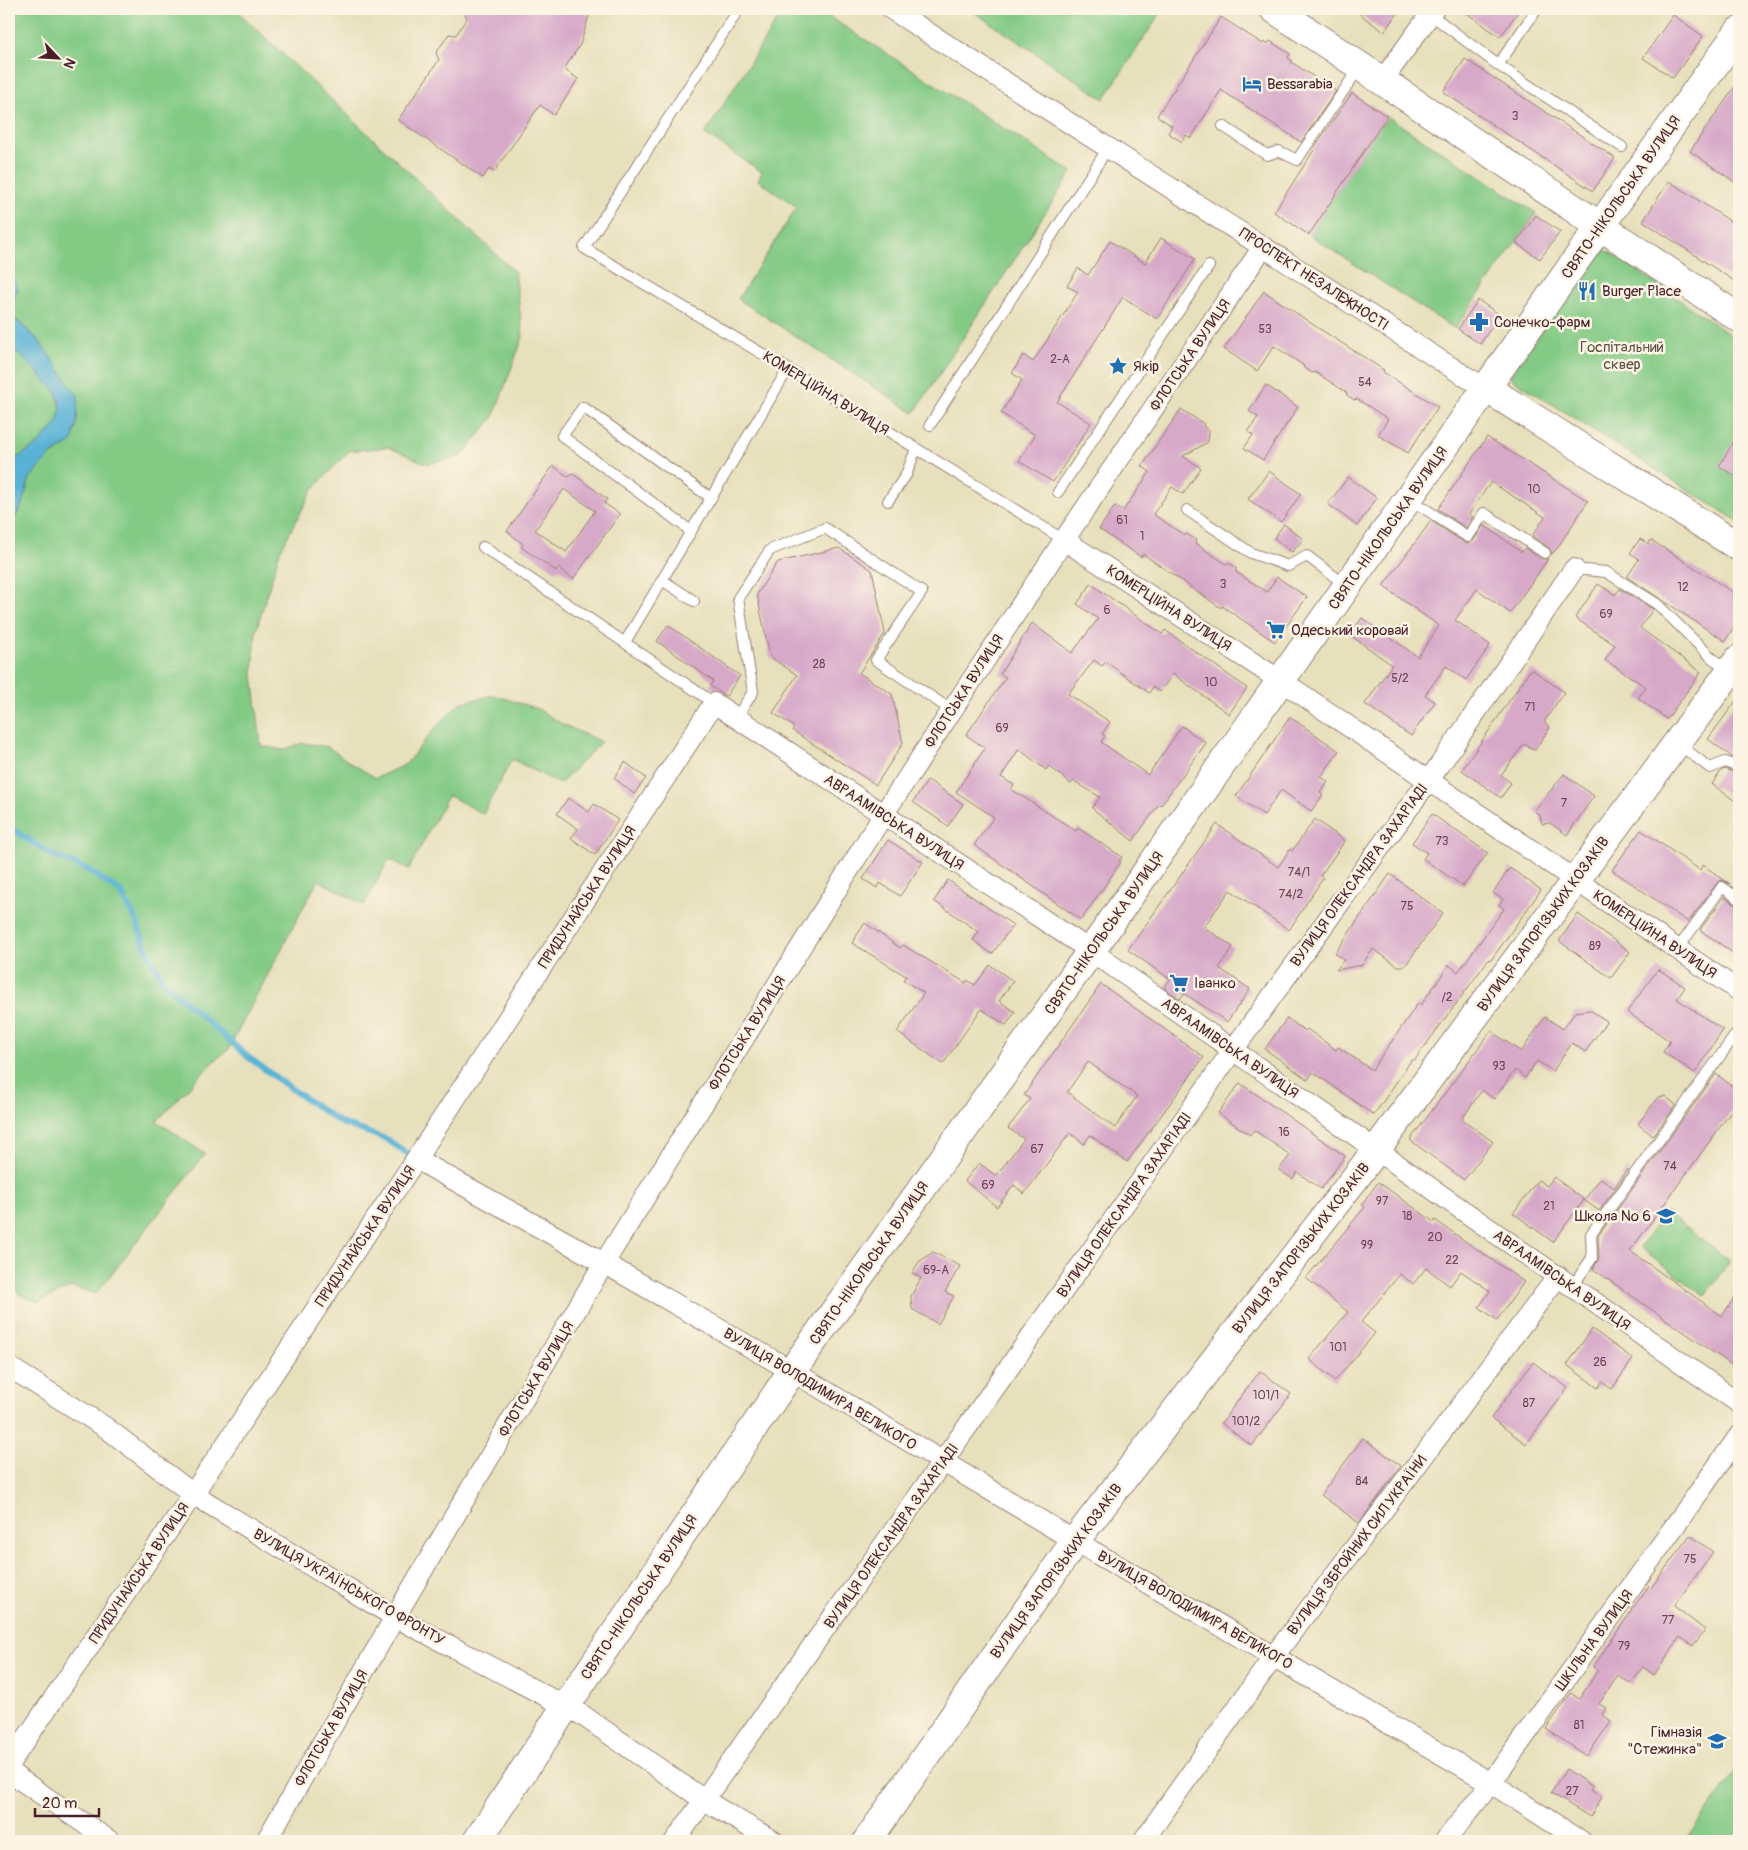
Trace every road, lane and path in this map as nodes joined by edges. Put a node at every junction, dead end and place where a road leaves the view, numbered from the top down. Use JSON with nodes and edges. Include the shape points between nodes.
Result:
{"nodes":[{"id":1,"x":739,"y":9,"type":"edge"},
{"id":2,"x":891,"y":9,"type":"edge"},
{"id":3,"x":1274,"y":9,"type":"edge"},
{"id":4,"x":1537,"y":9,"type":"edge"},
{"id":5,"x":1432,"y":11,"type":"edge"},
{"id":6,"x":1739,"y":31,"type":"edge"},
{"id":7,"x":1498,"y":64,"type":"junction"},
{"id":8,"x":1371,"y":74,"type":"junction"},
{"id":9,"x":1223,"y":126,"type":"dead end"},
{"id":10,"x":1622,"y":147,"type":"dead end"},
{"id":11,"x":1108,"y":148,"type":"junction"},
{"id":12,"x":1600,"y":226,"type":"junction"},
{"id":13,"x":1263,"y":247,"type":"junction"},
{"id":14,"x":1209,"y":266,"type":"dead end"},
{"id":15,"x":1739,"y":318,"type":"edge"},
{"id":16,"x":788,"y":369,"type":"junction"},
{"id":17,"x":1486,"y":388,"type":"junction"},
{"id":18,"x":930,"y":425,"type":"dead end"},
{"id":19,"x":916,"y":450,"type":"junction"},
{"id":20,"x":1058,"y":492,"type":"dead end"},
{"id":21,"x":711,"y":498,"type":"junction"},
{"id":22,"x":1409,"y":498,"type":"junction"},
{"id":23,"x":888,"y":501,"type":"dead end"},
{"id":24,"x":1187,"y":510,"type":"dead end"},
{"id":25,"x":691,"y":531,"type":"junction"},
{"id":26,"x":1064,"y":540,"type":"junction"},
{"id":27,"x":483,"y":547,"type":"dead end"},
{"id":28,"x":1739,"y":547,"type":"edge"},
{"id":29,"x":1544,"y":553,"type":"dead end"},
{"id":30,"x":1574,"y":569,"type":"joint"},
{"id":31,"x":662,"y":580,"type":"junction"},
{"id":32,"x":1348,"y":586,"type":"junction"},
{"id":33,"x":694,"y":602,"type":"dead end"},
{"id":34,"x":625,"y":642,"type":"junction"},
{"id":35,"x":1736,"y":669,"type":"edge"},
{"id":36,"x":1282,"y":681,"type":"junction"},
{"id":37,"x":714,"y":703,"type":"junction"},
{"id":38,"x":951,"y":710,"type":"junction"},
{"id":39,"x":736,"y":718,"type":"junction"},
{"id":40,"x":1677,"y":743,"type":"junction"},
{"id":41,"x":1739,"y":766,"type":"edge"},
{"id":42,"x":1428,"y":780,"type":"junction"},
{"id":43,"x":883,"y":815,"type":"junction"},
{"id":44,"x":1575,"y":880,"type":"junction"},
{"id":45,"x":1739,"y":900,"type":"edge"},
{"id":46,"x":1677,"y":950,"type":"junction"},
{"id":47,"x":1091,"y":951,"type":"junction"},
{"id":48,"x":1739,"y":991,"type":"edge"},
{"id":49,"x":1739,"y":1030,"type":"edge"},
{"id":50,"x":1233,"y":1050,"type":"junction"},
{"id":51,"x":1376,"y":1150,"type":"junction"},
{"id":52,"x":416,"y":1159,"type":"junction"},
{"id":53,"x":604,"y":1263,"type":"junction"},
{"id":54,"x":1565,"y":1282,"type":"junction"},
{"id":55,"x":9,"y":1367,"type":"edge"},
{"id":56,"x":792,"y":1371,"type":"junction"},
{"id":57,"x":1739,"y":1404,"type":"edge"},
{"id":58,"x":1739,"y":1436,"type":"edge"},
{"id":59,"x":944,"y":1462,"type":"junction"},
{"id":60,"x":193,"y":1494,"type":"junction"},
{"id":61,"x":1065,"y":1535,"type":"junction"},
{"id":62,"x":395,"y":1617,"type":"junction"},
{"id":63,"x":1274,"y":1656,"type":"junction"},
{"id":64,"x":566,"y":1706,"type":"junction"},
{"id":65,"x":9,"y":1764,"type":"edge"},
{"id":66,"x":9,"y":1772,"type":"edge"},
{"id":67,"x":1492,"y":1783,"type":"junction"},
{"id":68,"x":704,"y":1800,"type":"junction"},
{"id":69,"x":110,"y":1841,"type":"edge"},
{"id":70,"x":266,"y":1841,"type":"edge"},
{"id":71,"x":477,"y":1841,"type":"edge"},
{"id":72,"x":675,"y":1841,"type":"edge"},
{"id":73,"x":773,"y":1841,"type":"edge"},
{"id":74,"x":867,"y":1841,"type":"edge"},
{"id":75,"x":1143,"y":1841,"type":"edge"},
{"id":76,"x":1446,"y":1841,"type":"edge"},
{"id":77,"x":1581,"y":1841,"type":"edge"}],
"edges":[{"from":1,"to":16,"type":"lane","name":"КОМЕРЦІЙНА ВУЛИЦЯ","via":[[584,248]]},
{"from":2,"to":11,"type":"street","name":"ПРОСПЕКТ НЕЗАЛЕЖНОСТІ"},
{"from":3,"to":8,"type":"main road"},
{"from":4,"to":7,"type":"lane"},
{"from":5,"to":7,"type":"lane"},
{"from":5,"to":8,"type":"street"},
{"from":6,"to":12,"type":"main road","name":"СВЯТО-НІКОЛЬСЬКА ВУЛИЦЯ"},
{"from":7,"to":10,"type":"lane"},
{"from":8,"to":9,"type":"lane","via":[[1297,160],[1279,151],[1267,155]]},
{"from":8,"to":12,"type":"main road"},
{"from":11,"to":13,"type":"street","name":"ПРОСПЕКТ НЕЗАЛЕЖНОСТІ"},
{"from":11,"to":18,"type":"lane"},
{"from":12,"to":15,"type":"main road"},
{"from":12,"to":17,"type":"main road","name":"СВЯТО-НІКОЛЬСЬКА ВУЛИЦЯ"},
{"from":13,"to":17,"type":"street","name":"ПРОСПЕКТ НЕЗАЛЕЖНОСТІ"},
{"from":13,"to":26,"type":"street","name":"ФЛОТСЬКА ВУЛИЦЯ"},
{"from":14,"to":20,"type":"lane"},
{"from":16,"to":19,"type":"lane","name":"КОМЕРЦІЙНА ВУЛИЦЯ"},
{"from":16,"to":21,"type":"lane"},
{"from":17,"to":22,"type":"main road","name":"СВЯТО-НІКОЛЬСЬКА ВУЛИЦЯ"},
{"from":17,"to":28,"type":"main road","name":"ПРОСПЕКТ НЕЗАЛЕЖНОСТІ"},
{"from":19,"to":23,"type":"lane","via":[[906,475]]},
{"from":19,"to":26,"type":"lane","name":"КОМЕРЦІЙНА ВУЛИЦЯ"},
{"from":21,"to":25,"type":"lane"},
{"from":21,"to":25,"type":"lane","via":[[583,407],[562,436]]},
{"from":22,"to":29,"type":"lane","via":[[1468,537],[1484,513]]},
{"from":22,"to":32,"type":"main road","name":"СВЯТО-НІКОЛЬСЬКА ВУЛИЦЯ"},
{"from":24,"to":32,"type":"lane","via":[[1251,552],[1288,566],[1307,556]]},
{"from":25,"to":31,"type":"lane"},
{"from":26,"to":36,"type":"street","name":"КОМЕРЦІЙНА ВУЛИЦЯ"},
{"from":26,"to":38,"type":"street","name":"ФЛОТСЬКА ВУЛИЦЯ"},
{"from":27,"to":34,"type":"lane"},
{"from":30,"to":35,"type":"lane","via":[[1606,572],[1656,604],[1712,658]]},
{"from":30,"to":42,"type":"street","name":"ВУЛИЦЯ ОЛЕКСАНДРА ЗАХАРІАДІ"},
{"from":31,"to":33,"type":"lane"},
{"from":31,"to":34,"type":"lane"},
{"from":32,"to":36,"type":"main road","name":"СВЯТО-НІКОЛЬСЬКА ВУЛИЦЯ"},
{"from":34,"to":37,"type":"lane"},
{"from":35,"to":40,"type":"main road","name":"ВУЛИЦЯ ЗАПОРІЗЬКИХ КОЗАКІВ"},
{"from":36,"to":42,"type":"street","name":"КОМЕРЦІЙНА ВУЛИЦЯ"},
{"from":36,"to":47,"type":"main road","name":"СВЯТО-НІКОЛЬСЬКА ВУЛИЦЯ"},
{"from":37,"to":39,"type":"street","name":"АВРААМІВСЬКА ВУЛИЦЯ"},
{"from":37,"to":52,"type":"street","name":"ПРИДУНАЙСЬКА ВУЛИЦЯ"},
{"from":38,"to":39,"type":"lane","via":[[876,660],[922,592],[824,528],[770,550],[738,598],[753,692]]},
{"from":38,"to":43,"type":"street","name":"ФЛОТСЬКА ВУЛИЦЯ"},
{"from":39,"to":43,"type":"street","name":"АВРААМІВСЬКА ВУЛИЦЯ"},
{"from":40,"to":41,"type":"lane","via":[[1710,768],[1725,762]]},
{"from":40,"to":44,"type":"main road","name":"ВУЛИЦЯ ЗАПОРІЗЬКИХ КОЗАКІВ"},
{"from":42,"to":44,"type":"street","name":"КОМЕРЦІЙНА ВУЛИЦЯ"},
{"from":42,"to":50,"type":"street","name":"ВУЛИЦЯ ОЛЕКСАНДРА ЗАХАРІАДІ"},
{"from":43,"to":47,"type":"street","name":"АВРААМІВСЬКА ВУЛИЦЯ"},
{"from":43,"to":53,"type":"street","name":"ФЛОТСЬКА ВУЛИЦЯ"},
{"from":44,"to":46,"type":"street","name":"КОМЕРЦІЙНА ВУЛИЦЯ"},
{"from":44,"to":51,"type":"main road","name":"ВУЛИЦЯ ЗАПОРІЗЬКИХ КОЗАКІВ"},
{"from":45,"to":46,"type":"lane","via":[[1722,887]]},
{"from":46,"to":48,"type":"street","name":"КОМЕРЦІЙНА ВУЛИЦЯ"},
{"from":47,"to":50,"type":"street","name":"АВРААМІВСЬКА ВУЛИЦЯ"},
{"from":47,"to":56,"type":"main road","name":"СВЯТО-НІКОЛЬСЬКА ВУЛИЦЯ"},
{"from":49,"to":54,"type":"lane","name":"ВУЛИЦЯ ЗБРОЙНИХ СИЛ УКРАЇНИ","via":[[1591,1234],[1592,1258]]},
{"from":50,"to":51,"type":"street","name":"АВРААМІВСЬКА ВУЛИЦЯ"},
{"from":50,"to":59,"type":"street","name":"ВУЛИЦЯ ОЛЕКСАНДРА ЗАХАРІАДІ"},
{"from":51,"to":54,"type":"street","name":"АВРААМІВСЬКА ВУЛИЦЯ"},
{"from":51,"to":61,"type":"main road","name":"ВУЛИЦЯ ЗАПОРІЗЬКИХ КОЗАКІВ"},
{"from":52,"to":53,"type":"street","name":"ВУЛИЦЯ ВОЛОДИМИРА ВЕЛИКОГО"},
{"from":52,"to":60,"type":"street","name":"ПРИДУНАЙСЬКА ВУЛИЦЯ"},
{"from":53,"to":56,"type":"street","name":"ВУЛИЦЯ ВОЛОДИМИРА ВЕЛИКОГО"},
{"from":53,"to":62,"type":"street","name":"ФЛОТСЬКА ВУЛИЦЯ"},
{"from":54,"to":57,"type":"street","name":"АВРААМІВСЬКА ВУЛИЦЯ"},
{"from":54,"to":63,"type":"street","name":"ВУЛИЦЯ ЗБРОЙНИХ СИЛ УКРАЇНИ"},
{"from":55,"to":60,"type":"street","name":"ВУЛИЦЯ УКРАЇНСЬКОГО ФРОНТУ","via":[[105,1428]]},
{"from":56,"to":59,"type":"street","name":"ВУЛИЦЯ ВОЛОДИМИРА ВЕЛИКОГО"},
{"from":56,"to":64,"type":"main road","name":"СВЯТО-НІКОЛЬСЬКА ВУЛИЦЯ"},
{"from":58,"to":67,"type":"street","name":"ШКІЛЬНА ВУЛИЦЯ"},
{"from":59,"to":61,"type":"street","name":"ВУЛИЦЯ ВОЛОДИМИРА ВЕЛИКОГО"},
{"from":59,"to":68,"type":"street","name":"ВУЛИЦЯ ОЛЕКСАНДРА ЗАХАРІАДІ"},
{"from":60,"to":62,"type":"street","name":"ВУЛИЦЯ УКРАЇНСЬКОГО ФРОНТУ"},
{"from":60,"to":65,"type":"street","name":"ПРИДУНАЙСЬКА ВУЛИЦЯ"},
{"from":61,"to":63,"type":"street","name":"ВУЛИЦЯ ВОЛОДИМИРА ВЕЛИКОГО"},
{"from":61,"to":74,"type":"main road","name":"ВУЛИЦЯ ЗАПОРІЗЬКИХ КОЗАКІВ"},
{"from":62,"to":64,"type":"street","name":"ВУЛИЦЯ УКРАЇНСЬКОГО ФРОНТУ"},
{"from":62,"to":70,"type":"street","name":"ФЛОТСЬКА ВУЛИЦЯ"},
{"from":63,"to":67,"type":"street","name":"ВУЛИЦЯ ВОЛОДИМИРА ВЕЛИКОГО"},
{"from":63,"to":75,"type":"street","name":"ВУЛИЦЯ ЗБРОЙНИХ СИЛ УКРАЇНИ"},
{"from":64,"to":68,"type":"street","name":"ВУЛИЦЯ УКРАЇНСЬКОГО ФРОНТУ"},
{"from":64,"to":71,"type":"main road","name":"СВЯТО-НІКОЛЬСЬКА ВУЛИЦЯ"},
{"from":66,"to":69,"type":"street"},
{"from":67,"to":76,"type":"street","name":"ШКІЛЬНА ВУЛИЦЯ"},
{"from":67,"to":77,"type":"street","name":"ВУЛИЦЯ ВОЛОДИМИРА ВЕЛИКОГО"},
{"from":68,"to":72,"type":"street","name":"ВУЛИЦЯ ОЛЕКСАНДРА ЗАХАРІАДІ"},
{"from":68,"to":73,"type":"street","name":"ВУЛИЦЯ УКРАЇНСЬКОГО ФРОНТУ"}]}
